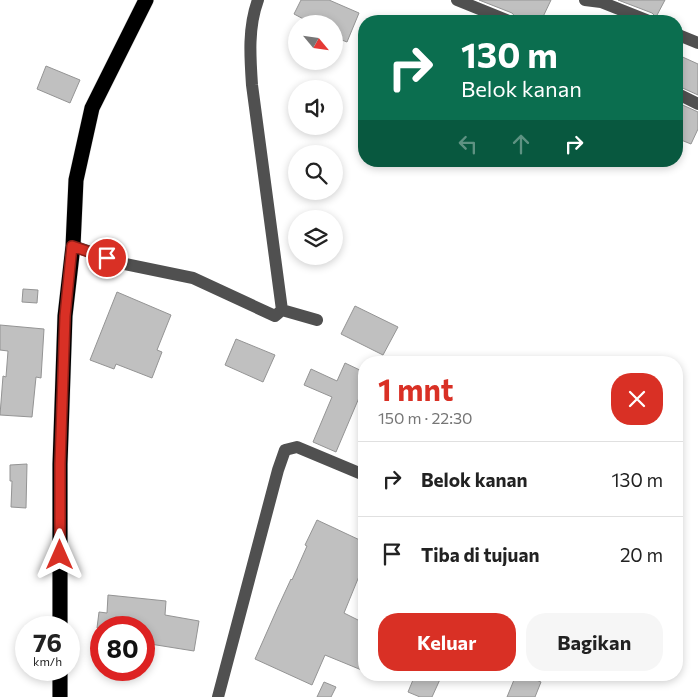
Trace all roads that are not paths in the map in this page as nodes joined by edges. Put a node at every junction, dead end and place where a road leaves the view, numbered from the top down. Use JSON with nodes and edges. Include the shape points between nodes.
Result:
{"nodes":[{"id":1,"x":146,"y":0,"type":"edge"},
{"id":2,"x":258,"y":0,"type":"edge"},
{"id":3,"x":457,"y":0,"type":"edge"},
{"id":4,"x":585,"y":0,"type":"edge"},
{"id":5,"x":494,"y":15,"type":"edge"},
{"id":6,"x":634,"y":15,"type":"edge"},
{"id":7,"x":683,"y":37,"type":"edge"},
{"id":8,"x":698,"y":43,"type":"edge"},
{"id":9,"x":683,"y":96,"type":"edge"},
{"id":10,"x":698,"y":104,"type":"edge"},
{"id":11,"x":72,"y":246,"type":"junction"},
{"id":12,"x":282,"y":310,"type":"junction"},
{"id":13,"x":317,"y":320,"type":"dead end"},
{"id":14,"x":358,"y":472,"type":"edge"},
{"id":15,"x":60,"y":616,"type":"edge"},
{"id":16,"x":60,"y":681,"type":"edge"},
{"id":17,"x":60,"y":697,"type":"edge"},
{"id":18,"x":218,"y":697,"type":"edge"}],
"edges":[{"from":1,"to":11,"type":"highway","via":[[92,108],[76,180]]},
{"from":2,"to":12,"type":"street","via":[[253,13],[250,52],[252,85]]},
{"from":3,"to":5,"type":"street"},
{"from":4,"to":6,"type":"street","via":[[601,2]]},
{"from":7,"to":8,"type":"street"},
{"from":9,"to":10,"type":"street"},
{"from":11,"to":12,"type":"street","via":[[125,264],[193,278],[275,316]]},
{"from":11,"to":15,"type":"highway","via":[[65,316],[60,464]]},
{"from":12,"to":13,"type":"street"},
{"from":14,"to":18,"type":"street","via":[[297,447],[285,450]]},
{"from":16,"to":17,"type":"highway"}]}
